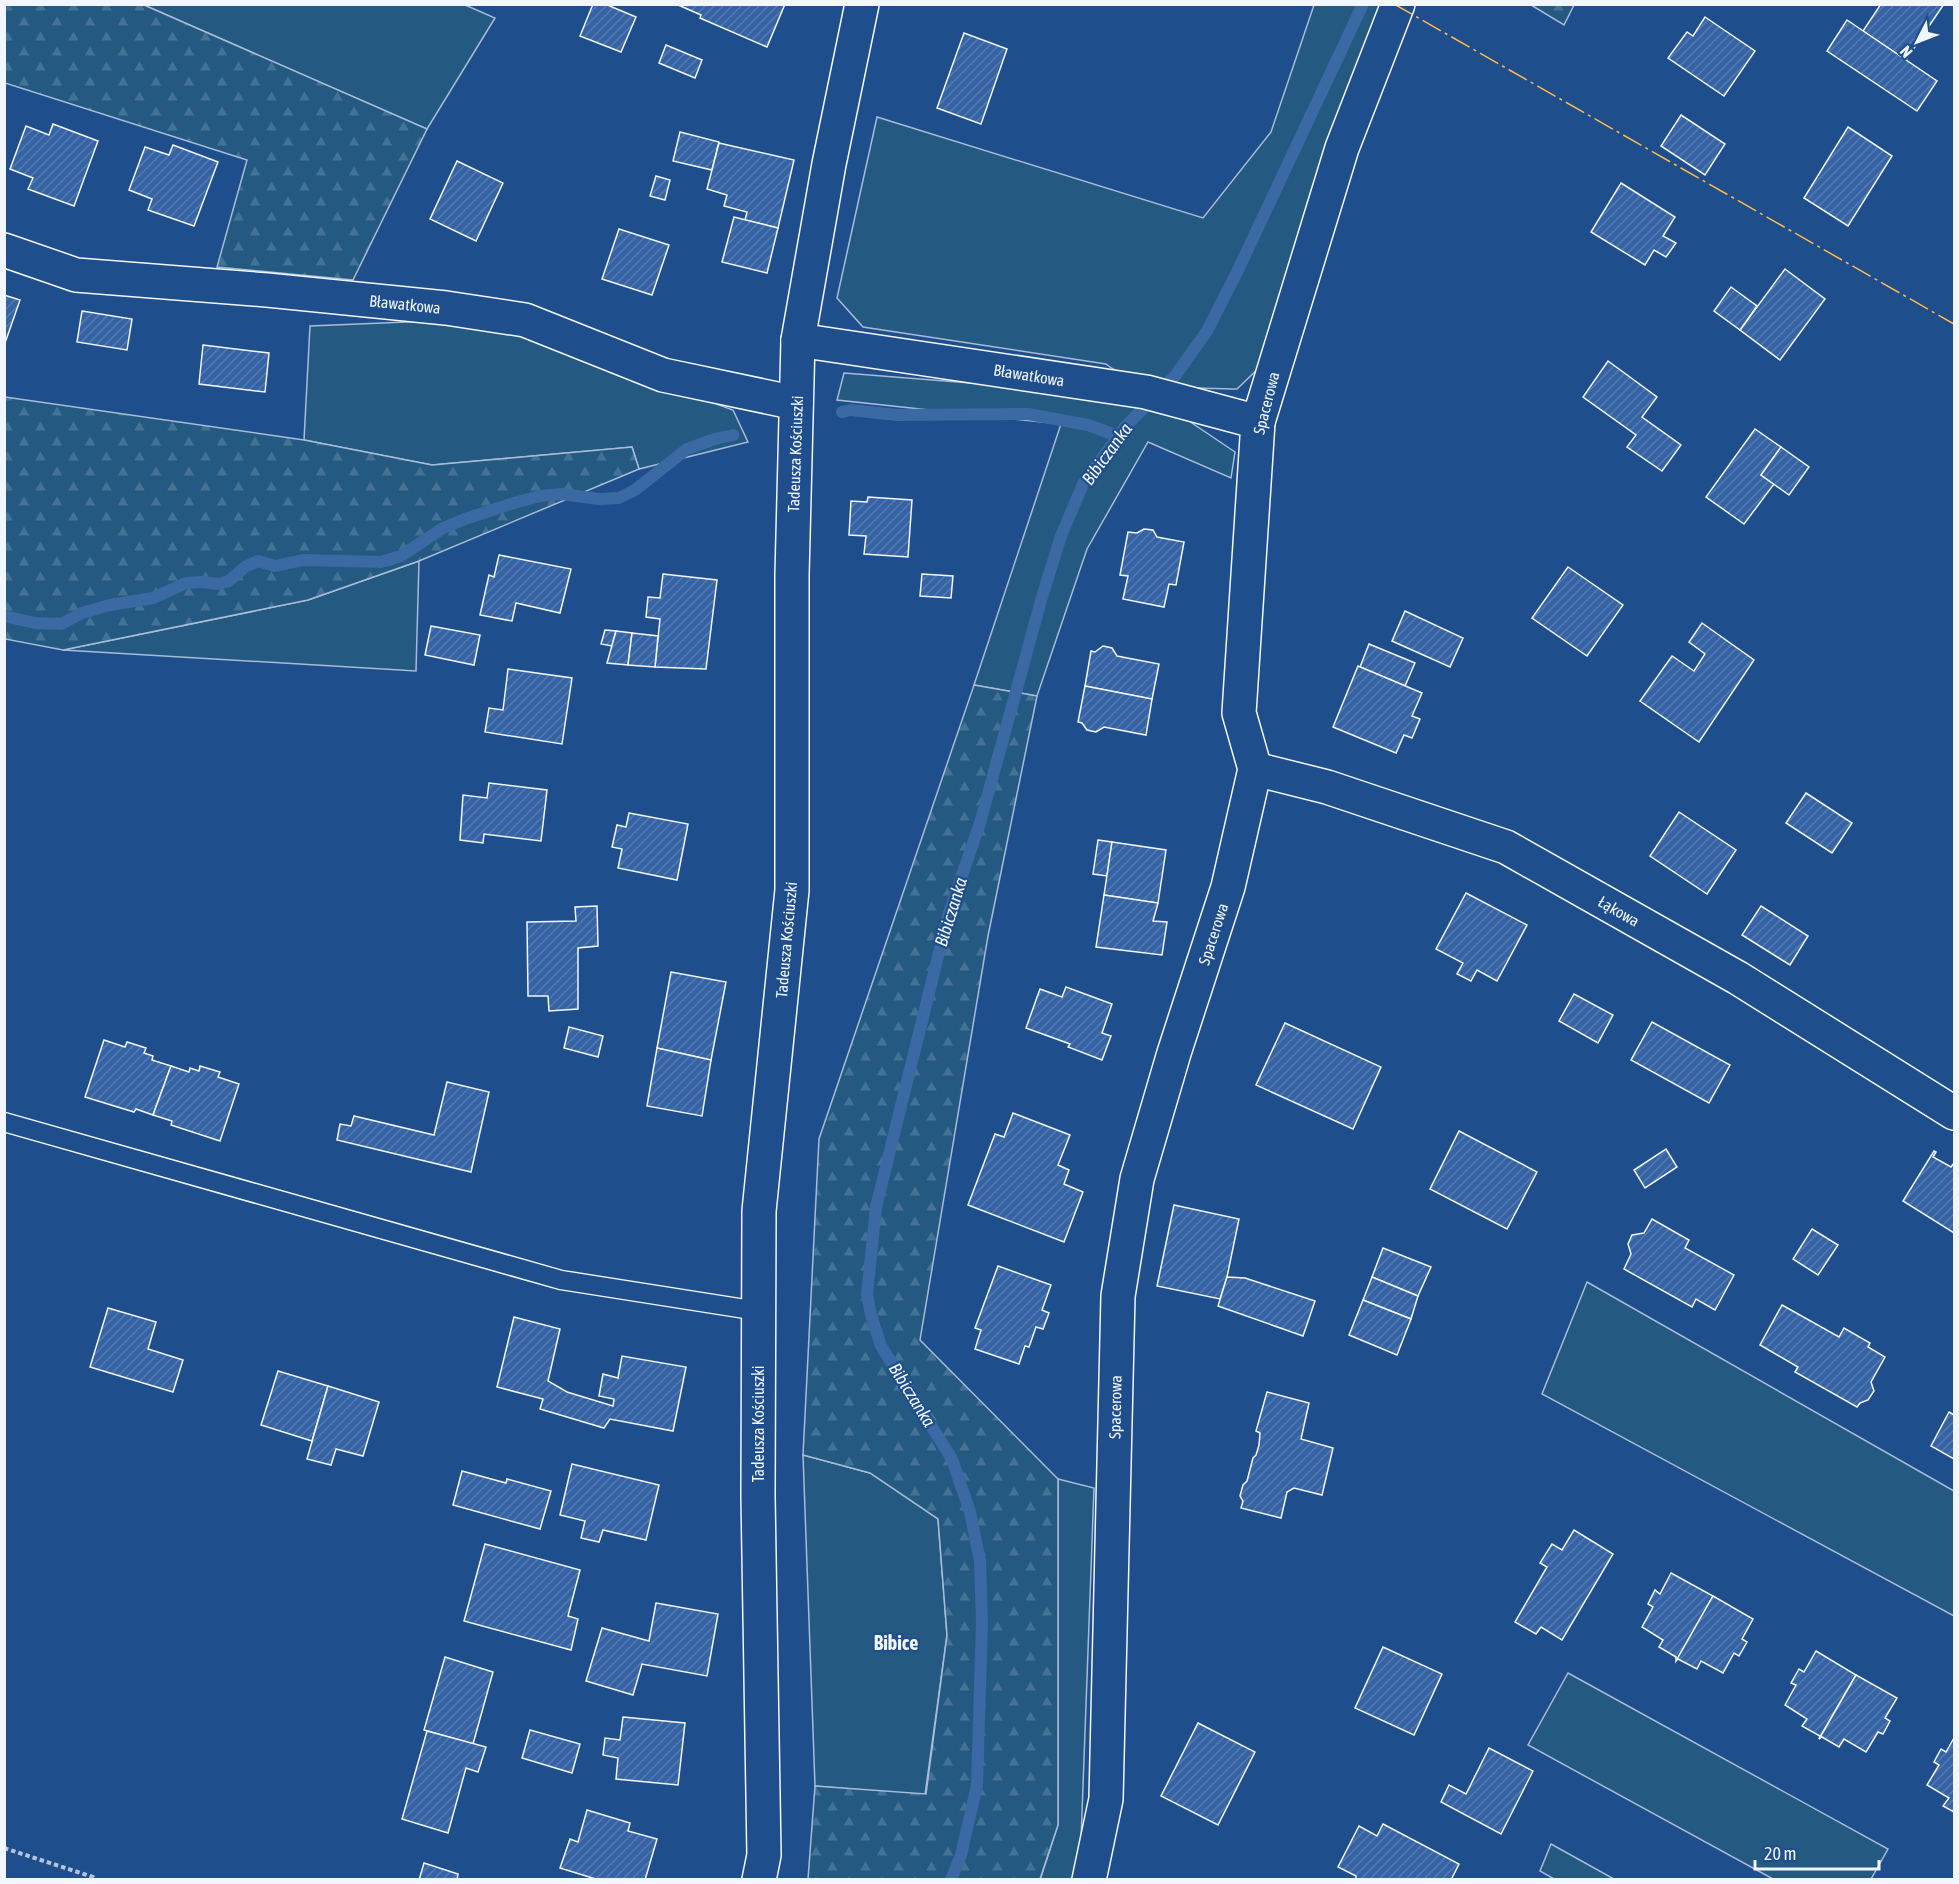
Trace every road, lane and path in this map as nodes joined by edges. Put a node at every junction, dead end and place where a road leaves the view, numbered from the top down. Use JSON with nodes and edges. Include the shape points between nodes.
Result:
{"nodes":[{"id":1,"x":862,"y":4,"type":"edge"},
{"id":2,"x":1398,"y":4,"type":"edge"},
{"id":3,"x":4,"y":250,"type":"edge"},
{"id":4,"x":798,"y":340,"type":"junction"},
{"id":5,"x":796,"y":404,"type":"junction"},
{"id":6,"x":1258,"y":422,"type":"junction"},
{"id":7,"x":1255,"y":769,"type":"junction"},
{"id":8,"x":1954,"y":1113,"type":"edge"},
{"id":9,"x":4,"y":1122,"type":"edge"},
{"id":10,"x":758,"y":1311,"type":"junction"},
{"id":11,"x":4,"y":1848,"type":"edge"},
{"id":12,"x":96,"y":1880,"type":"edge"},
{"id":13,"x":759,"y":1880,"type":"edge"},
{"id":14,"x":1089,"y":1880,"type":"edge"}],
"edges":[{"from":1,"to":4,"type":"street","name":"Tadeusza Kościuszki"},
{"from":2,"to":6,"type":"street","name":"Spacerowa","via":[[1342,148]]},
{"from":3,"to":5,"type":"street","name":"Bławatkowa","via":[[76,274],[435,306],[525,320],[663,375]]},
{"from":4,"to":5,"type":"street","name":"Tadeusza Kościuszki"},
{"from":4,"to":6,"type":"street","name":"Bławatkowa","via":[[1161,396]]},
{"from":5,"to":10,"type":"street","name":"Tadeusza Kościuszki","via":[[792,890],[759,1211]]},
{"from":6,"to":7,"type":"street","name":"Spacerowa","via":[[1239,713]]},
{"from":7,"to":8,"type":"street","name":"Łąkowa","via":[[1327,787],[1506,847],[1738,978]]},
{"from":7,"to":14,"type":"street","name":"Spacerowa","via":[[1228,886],[1137,1179],[1118,1296],[1106,1800]]},
{"from":9,"to":10,"type":"lane","via":[[561,1281]]},
{"from":10,"to":13,"type":"street","name":"Tadeusza Kościuszki","via":[[764,1855]]},
{"from":11,"to":12,"type":"path"}]}
